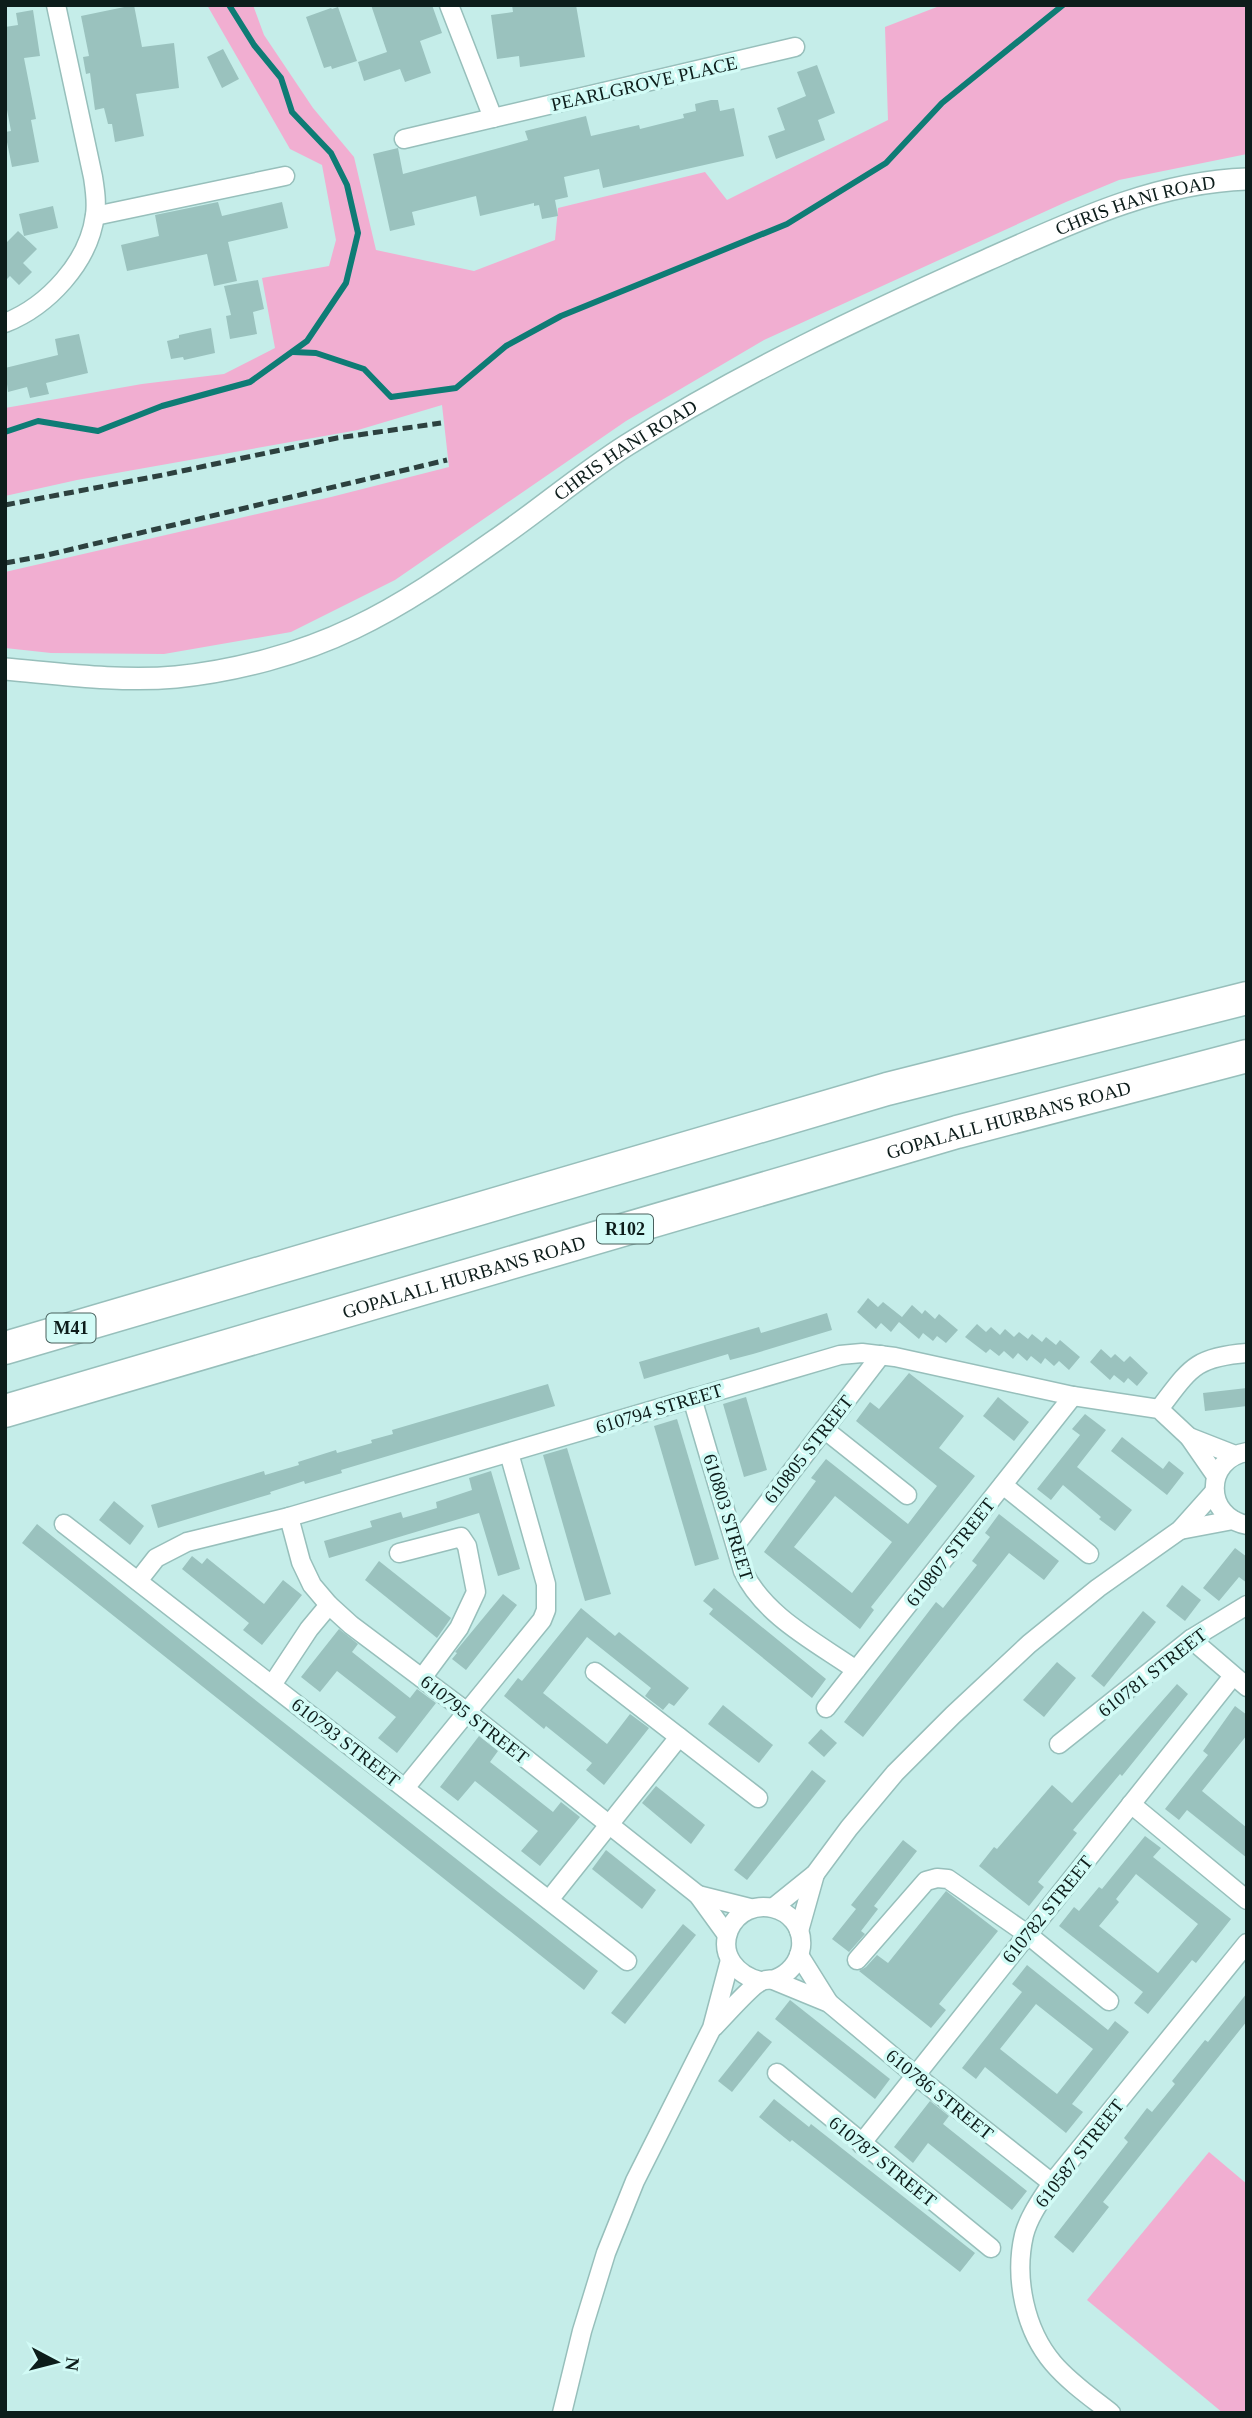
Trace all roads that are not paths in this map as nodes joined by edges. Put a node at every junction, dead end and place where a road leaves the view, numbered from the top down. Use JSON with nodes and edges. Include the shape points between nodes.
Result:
{"nodes":[{"id":1,"x":56,"y":5,"type":"edge"},
{"id":2,"x":449,"y":5,"type":"edge"},
{"id":3,"x":795,"y":47,"type":"dead end"},
{"id":4,"x":493,"y":118,"type":"junction"},
{"id":5,"x":404,"y":139,"type":"dead end"},
{"id":6,"x":285,"y":176,"type":"dead end"},
{"id":7,"x":1247,"y":179,"type":"edge"},
{"id":8,"x":95,"y":216,"type":"junction"},
{"id":9,"x":5,"y":323,"type":"edge"},
{"id":10,"x":5,"y":669,"type":"edge"},
{"id":11,"x":1247,"y":998,"type":"edge"},
{"id":12,"x":1247,"y":1056,"type":"edge"},
{"id":13,"x":137,"y":1308,"type":"junction"},
{"id":14,"x":5,"y":1327,"type":"edge"},
{"id":15,"x":5,"y":1348,"type":"edge"},
{"id":16,"x":1247,"y":1353,"type":"edge"},
{"id":17,"x":881,"y":1355,"type":"junction"},
{"id":18,"x":1073,"y":1395,"type":"junction"},
{"id":19,"x":692,"y":1398,"type":"junction"},
{"id":20,"x":1159,"y":1409,"type":"junction"},
{"id":21,"x":5,"y":1410,"type":"edge"},
{"id":22,"x":824,"y":1429,"type":"junction"},
{"id":23,"x":1189,"y":1437,"type":"junction"},
{"id":24,"x":509,"y":1453,"type":"junction"},
{"id":25,"x":1241,"y":1454,"type":"edge"},
{"id":26,"x":1215,"y":1484,"type":"junction"},
{"id":27,"x":1003,"y":1485,"type":"junction"},
{"id":28,"x":907,"y":1495,"type":"dead end"},
{"id":29,"x":289,"y":1517,"type":"junction"},
{"id":30,"x":1240,"y":1522,"type":"edge"},
{"id":31,"x":64,"y":1524,"type":"dead end"},
{"id":32,"x":1180,"y":1531,"type":"junction"},
{"id":33,"x":736,"y":1544,"type":"junction"},
{"id":34,"x":399,"y":1553,"type":"dead end"},
{"id":35,"x":1089,"y":1554,"type":"dead end"},
{"id":36,"x":138,"y":1581,"type":"junction"},
{"id":37,"x":328,"y":1605,"type":"junction"},
{"id":38,"x":1247,"y":1605,"type":"edge"},
{"id":39,"x":1191,"y":1639,"type":"junction"},
{"id":40,"x":856,"y":1670,"type":"junction"},
{"id":41,"x":595,"y":1672,"type":"dead end"},
{"id":42,"x":422,"y":1678,"type":"junction"},
{"id":43,"x":1240,"y":1681,"type":"edge"},
{"id":44,"x":272,"y":1685,"type":"junction"},
{"id":45,"x":826,"y":1708,"type":"dead end"},
{"id":46,"x":467,"y":1712,"type":"junction"},
{"id":47,"x":679,"y":1737,"type":"junction"},
{"id":48,"x":1059,"y":1744,"type":"dead end"},
{"id":49,"x":405,"y":1788,"type":"junction"},
{"id":50,"x":758,"y":1798,"type":"dead end"},
{"id":51,"x":1131,"y":1804,"type":"junction"},
{"id":52,"x":609,"y":1824,"type":"junction"},
{"id":53,"x":815,"y":1874,"type":"junction"},
{"id":54,"x":698,"y":1895,"type":"junction"},
{"id":55,"x":1247,"y":1899,"type":"edge"},
{"id":56,"x":549,"y":1900,"type":"junction"},
{"id":57,"x":774,"y":1907,"type":"junction"},
{"id":58,"x":750,"y":1908,"type":"junction"},
{"id":59,"x":799,"y":1931,"type":"junction"},
{"id":60,"x":1027,"y":1934,"type":"junction"},
{"id":61,"x":727,"y":1935,"type":"junction"},
{"id":62,"x":1247,"y":1943,"type":"edge"},
{"id":63,"x":799,"y":1955,"type":"junction"},
{"id":64,"x":730,"y":1960,"type":"junction"},
{"id":65,"x":857,"y":1960,"type":"dead end"},
{"id":66,"x":626,"y":1961,"type":"dead end"},
{"id":67,"x":767,"y":1980,"type":"junction"},
{"id":68,"x":1110,"y":2001,"type":"dead end"},
{"id":69,"x":829,"y":2003,"type":"junction"},
{"id":70,"x":712,"y":2028,"type":"junction"},
{"id":71,"x":777,"y":2073,"type":"dead end"},
{"id":72,"x":915,"y":2075,"type":"junction"},
{"id":73,"x":861,"y":2144,"type":"junction"},
{"id":74,"x":1052,"y":2183,"type":"junction"},
{"id":75,"x":990,"y":2248,"type":"dead end"},
{"id":76,"x":562,"y":2413,"type":"edge"},
{"id":77,"x":1111,"y":2413,"type":"edge"}],
"edges":[{"from":1,"to":8,"type":"street","via":[[93,177]]},
{"from":2,"to":4,"type":"street"},
{"from":3,"to":4,"type":"street","name":"PEARLGROVE PLACE"},
{"from":4,"to":5,"type":"street","name":"PEARLGROVE PLACE"},
{"from":6,"to":8,"type":"street"},
{"from":7,"to":10,"type":"street","name":"CHRIS HANI ROAD","via":[[1145,195],[1093,213],[732,382],[625,446],[397,605],[343,633],[265,660],[174,677],[119,678]]},
{"from":8,"to":9,"type":"street","via":[[89,238],[60,284]]},
{"from":11,"to":13,"type":"highway","via":[[887,1090]]},
{"from":12,"to":21,"type":"highway","name":"GOPALALL HURBANS ROAD","number":"R102","via":[[931,1140]]},
{"from":13,"to":14,"type":"highway","via":[[80,1310]]},
{"from":13,"to":15,"type":"highway","number":"M41"},
{"from":16,"to":20,"type":"street","via":[[1207,1359],[1190,1369]]},
{"from":17,"to":18,"type":"street","name":"610794 STREET"},
{"from":17,"to":19,"type":"street","name":"610794 STREET","via":[[840,1355]]},
{"from":17,"to":22,"type":"street","name":"610805 STREET"},
{"from":18,"to":20,"type":"street","name":"610794 STREET"},
{"from":18,"to":27,"type":"street","name":"610807 STREET"},
{"from":19,"to":24,"type":"street","name":"610794 STREET"},
{"from":19,"to":33,"type":"street","name":"610803 STREET"},
{"from":20,"to":23,"type":"street"},
{"from":22,"to":28,"type":"street"},
{"from":22,"to":33,"type":"street","name":"610805 STREET"},
{"from":23,"to":25,"type":"street"},
{"from":23,"to":26,"type":"street"},
{"from":24,"to":29,"type":"street","name":"610794 STREET"},
{"from":24,"to":46,"type":"street","via":[[546,1584],[546,1610]]},
{"from":25,"to":26,"type":"street","via":[[1226,1461]]},
{"from":26,"to":30,"type":"street","via":[[1220,1508]]},
{"from":26,"to":32,"type":"street"},
{"from":27,"to":35,"type":"street"},
{"from":27,"to":40,"type":"street","name":"610807 STREET"},
{"from":29,"to":36,"type":"street","name":"610794 STREET","via":[[187,1542],[156,1559]]},
{"from":29,"to":37,"type":"street","name":"610795 STREET","via":[[301,1562]]},
{"from":30,"to":32,"type":"street"},
{"from":31,"to":36,"type":"street","name":"610793 STREET"},
{"from":32,"to":53,"type":"street","via":[[1098,1588],[953,1715],[895,1773]]},
{"from":33,"to":40,"type":"street","name":"610803 STREET","via":[[750,1587],[763,1603]]},
{"from":34,"to":42,"type":"street","via":[[461,1537],[476,1592],[459,1628]]},
{"from":36,"to":44,"type":"street","name":"610793 STREET"},
{"from":37,"to":42,"type":"street","name":"610795 STREET"},
{"from":37,"to":44,"type":"street"},
{"from":38,"to":39,"type":"street","name":"610781 STREET"},
{"from":39,"to":43,"type":"street"},
{"from":39,"to":48,"type":"street","name":"610781 STREET"},
{"from":40,"to":45,"type":"street","name":"610807 STREET"},
{"from":41,"to":47,"type":"street"},
{"from":42,"to":46,"type":"street","name":"610795 STREET"},
{"from":43,"to":51,"type":"street","name":"610782 STREET"},
{"from":44,"to":49,"type":"street","name":"610793 STREET"},
{"from":46,"to":49,"type":"street"},
{"from":46,"to":52,"type":"street","name":"610795 STREET"},
{"from":47,"to":50,"type":"street"},
{"from":47,"to":52,"type":"street"},
{"from":49,"to":56,"type":"street","name":"610793 STREET"},
{"from":51,"to":55,"type":"street"},
{"from":51,"to":60,"type":"street","name":"610782 STREET"},
{"from":52,"to":54,"type":"street","name":"610795 STREET"},
{"from":52,"to":56,"type":"street"},
{"from":53,"to":57,"type":"street"},
{"from":53,"to":59,"type":"street"},
{"from":54,"to":58,"type":"street"},
{"from":54,"to":61,"type":"street"},
{"from":56,"to":66,"type":"street","name":"610793 STREET"},
{"from":57,"to":58,"type":"street"},
{"from":57,"to":59,"type":"street","via":[[794,1920]]},
{"from":58,"to":61,"type":"street","via":[[732,1923]]},
{"from":59,"to":63,"type":"street"},
{"from":60,"to":65,"type":"street","via":[[961,1886],[937,1878],[926,1881]]},
{"from":60,"to":68,"type":"street"},
{"from":60,"to":72,"type":"street","name":"610782 STREET"},
{"from":61,"to":64,"type":"street"},
{"from":62,"to":74,"type":"street","name":"610587 STREET"},
{"from":63,"to":67,"type":"street","via":[[785,1975]]},
{"from":63,"to":69,"type":"street"},
{"from":64,"to":67,"type":"street","via":[[748,1978]]},
{"from":64,"to":70,"type":"street"},
{"from":67,"to":69,"type":"street"},
{"from":67,"to":70,"type":"street"},
{"from":69,"to":72,"type":"street","name":"610786 STREET"},
{"from":70,"to":76,"type":"street","via":[[635,2181],[606,2253]]},
{"from":71,"to":73,"type":"street","name":"610787 STREET"},
{"from":72,"to":73,"type":"street","name":"610782 STREET"},
{"from":72,"to":74,"type":"street","name":"610786 STREET"},
{"from":73,"to":75,"type":"street","name":"610787 STREET"},
{"from":74,"to":77,"type":"street","name":"610587 STREET","via":[[1024,2235],[1020,2265],[1024,2303],[1034,2334],[1054,2364]]}]}
